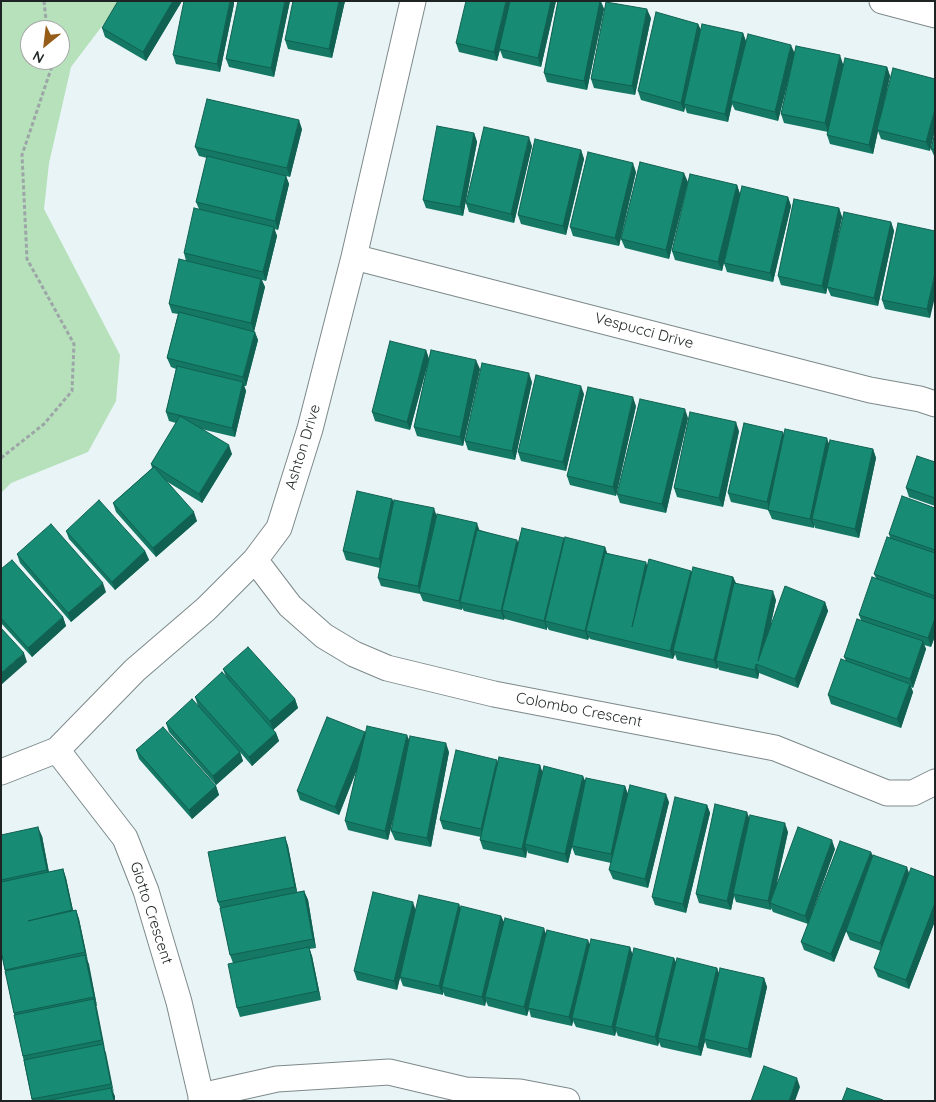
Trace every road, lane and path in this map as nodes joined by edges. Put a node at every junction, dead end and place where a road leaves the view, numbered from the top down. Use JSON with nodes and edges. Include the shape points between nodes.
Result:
{"nodes":[{"id":1,"x":44,"y":1,"type":"edge"},
{"id":2,"x":413,"y":1,"type":"edge"},
{"id":3,"x":882,"y":1,"type":"edge"},
{"id":4,"x":935,"y":15,"type":"edge"},
{"id":5,"x":46,"y":20,"type":"edge"},
{"id":6,"x":51,"y":70,"type":"edge"},
{"id":7,"x":354,"y":257,"type":"junction"},
{"id":8,"x":935,"y":404,"type":"edge"},
{"id":9,"x":1,"y":458,"type":"edge"},
{"id":10,"x":255,"y":560,"type":"junction"},
{"id":11,"x":57,"y":750,"type":"junction"},
{"id":12,"x":1,"y":772,"type":"edge"},
{"id":13,"x":935,"y":782,"type":"edge"},
{"id":14,"x":201,"y":1099,"type":"edge"},
{"id":15,"x":567,"y":1101,"type":"edge"}],
"edges":[{"from":1,"to":5,"type":"path"},
{"from":2,"to":7,"type":"street","name":"Ashton Drive"},
{"from":3,"to":4,"type":"street"},
{"from":6,"to":9,"type":"path","via":[[22,155],[27,259],[74,344],[72,391],[44,424]]},
{"from":7,"to":8,"type":"street","name":"Vespucci Drive"},
{"from":7,"to":10,"type":"street","name":"Ashton Drive","via":[[310,429],[279,528]]},
{"from":10,"to":11,"type":"street","name":"Ashton Drive","via":[[206,609],[135,670]]},
{"from":10,"to":13,"type":"street","name":"Colombo Crescent","via":[[290,606],[324,636],[387,668],[494,694],[775,748],[887,793],[912,793]]},
{"from":11,"to":12,"type":"street","name":"Ashton Drive"},
{"from":11,"to":14,"type":"street","name":"Giotto Crescent","via":[[125,838],[146,891],[179,1002]]},
{"from":14,"to":15,"type":"street","name":"Giotto Crescent","via":[[277,1079],[389,1072],[465,1090],[520,1092]]}]}
